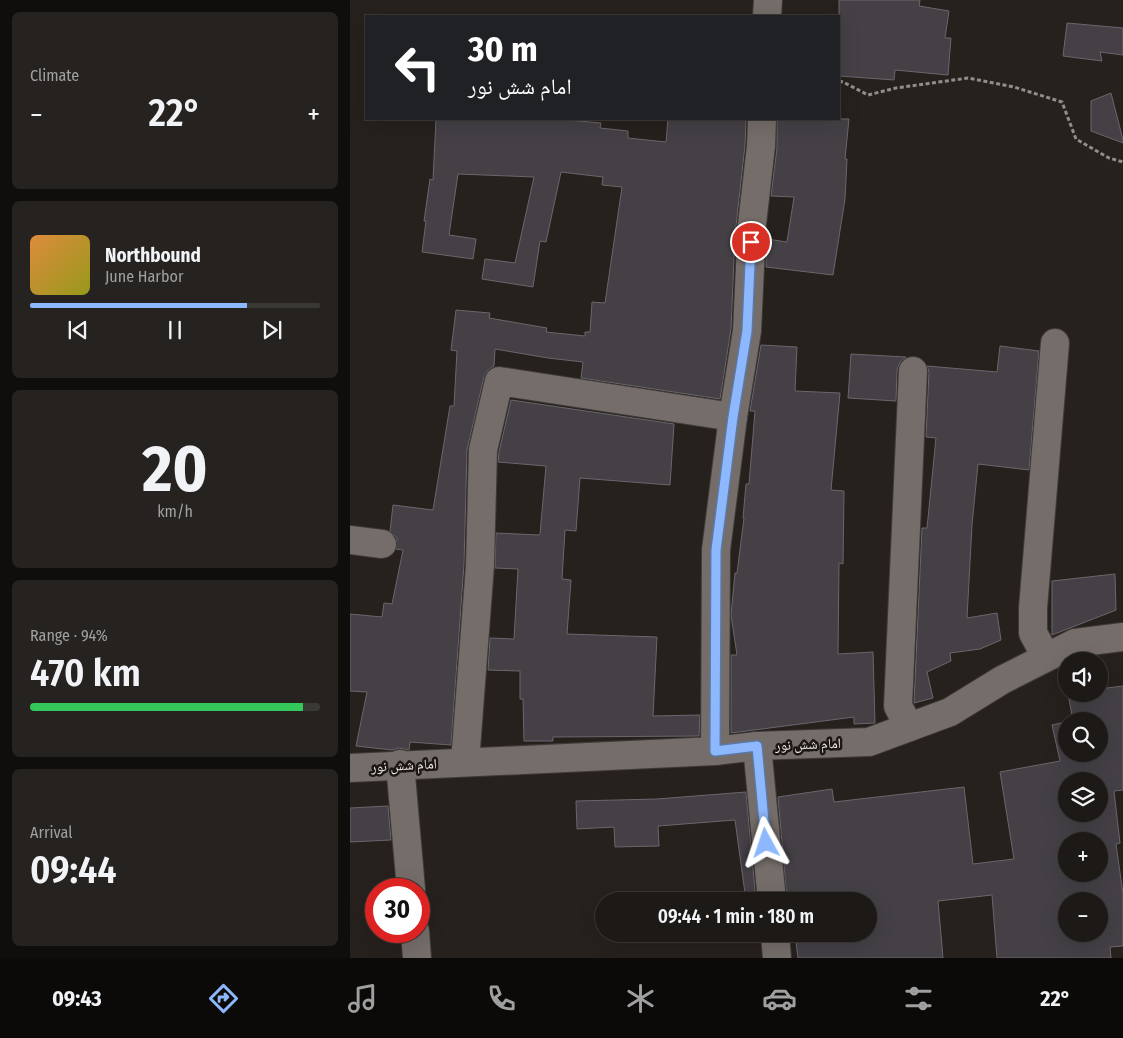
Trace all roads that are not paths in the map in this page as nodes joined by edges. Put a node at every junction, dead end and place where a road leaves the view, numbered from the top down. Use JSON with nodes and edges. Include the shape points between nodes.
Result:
{"nodes":[{"id":1,"x":768,"y":0,"type":"edge"},
{"id":2,"x":767,"y":15,"type":"edge"},
{"id":3,"x":762,"y":120,"type":"edge"},
{"id":4,"x":1055,"y":343,"type":"dead end"},
{"id":5,"x":913,"y":371,"type":"dead end"},
{"id":6,"x":733,"y":417,"type":"junction"},
{"id":7,"x":350,"y":540,"type":"edge"},
{"id":8,"x":382,"y":544,"type":"dead end"},
{"id":9,"x":1123,"y":637,"type":"edge"},
{"id":10,"x":1046,"y":658,"type":"junction"},
{"id":11,"x":909,"y":727,"type":"junction"},
{"id":12,"x":757,"y":746,"type":"junction"},
{"id":13,"x":715,"y":751,"type":"junction"},
{"id":14,"x":465,"y":762,"type":"junction"},
{"id":15,"x":400,"y":764,"type":"junction"},
{"id":16,"x":350,"y":768,"type":"edge"},
{"id":17,"x":410,"y":878,"type":"edge"},
{"id":18,"x":771,"y":892,"type":"edge"},
{"id":19,"x":776,"y":942,"type":"edge"},
{"id":20,"x":415,"y":943,"type":"edge"},
{"id":21,"x":417,"y":958,"type":"edge"},
{"id":22,"x":777,"y":958,"type":"edge"}],
"edges":[{"from":1,"to":2,"type":"street"},
{"from":3,"to":6,"type":"street","via":[[752,224],[747,331]]},
{"from":4,"to":10,"type":"street","via":[[1033,633]]},
{"from":5,"to":11,"type":"street","via":[[898,706]]},
{"from":6,"to":13,"type":"street","via":[[716,550]]},
{"from":6,"to":14,"type":"street","via":[[499,381],[483,450],[480,565]]},
{"from":7,"to":8,"type":"street"},
{"from":9,"to":10,"type":"street","name":"امام شش نور","via":[[1075,643]]},
{"from":10,"to":11,"type":"street","name":"امام شش نور","via":[[950,712]]},
{"from":11,"to":12,"type":"street","name":"امام شش نور","via":[[869,742]]},
{"from":12,"to":13,"type":"street","name":"امام شش نور"},
{"from":12,"to":18,"type":"street"},
{"from":13,"to":14,"type":"street","name":"امام شش نور"},
{"from":14,"to":15,"type":"street","name":"امام شش نور"},
{"from":15,"to":16,"type":"street","name":"امام شش نور"},
{"from":15,"to":17,"type":"street"},
{"from":19,"to":22,"type":"street"},
{"from":20,"to":21,"type":"street"}]}
